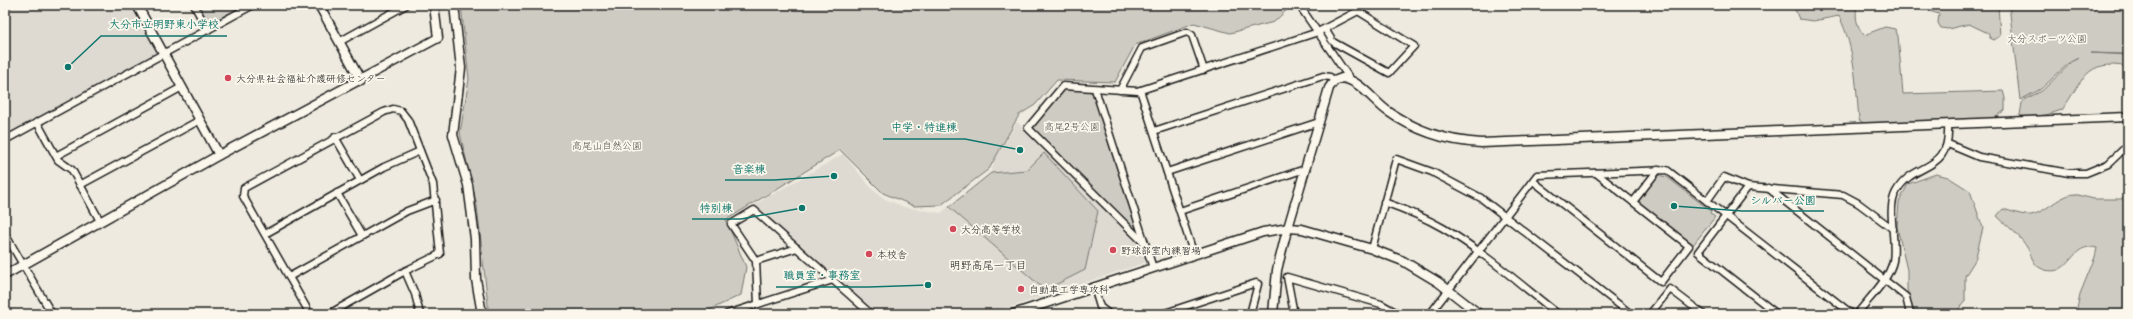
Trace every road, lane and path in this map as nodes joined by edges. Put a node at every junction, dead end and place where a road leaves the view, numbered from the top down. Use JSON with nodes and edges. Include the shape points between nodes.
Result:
{"nodes":[{"id":1,"x":137,"y":5,"type":"edge"},
{"id":2,"x":194,"y":5,"type":"edge"},
{"id":3,"x":251,"y":5,"type":"edge"},
{"id":4,"x":319,"y":5,"type":"edge"},
{"id":5,"x":406,"y":5,"type":"edge"},
{"id":6,"x":434,"y":5,"type":"edge"},
{"id":7,"x":454,"y":5,"type":"edge"},
{"id":8,"x":1299,"y":5,"type":"edge"},
{"id":9,"x":1362,"y":5,"type":"edge"},
{"id":10,"x":1358,"y":10,"type":"junction"},
{"id":11,"x":1325,"y":29,"type":"junction"},
{"id":12,"x":208,"y":30,"type":"junction"},
{"id":13,"x":1318,"y":32,"type":"junction"},
{"id":14,"x":339,"y":42,"type":"junction"},
{"id":15,"x":164,"y":54,"type":"junction"},
{"id":16,"x":1204,"y":70,"type":"junction"},
{"id":17,"x":1350,"y":79,"type":"junction"},
{"id":18,"x":361,"y":81,"type":"junction"},
{"id":19,"x":1334,"y":81,"type":"junction"},
{"id":20,"x":182,"y":87,"type":"junction"},
{"id":21,"x":1095,"y":88,"type":"junction"},
{"id":22,"x":1120,"y":90,"type":"junction"},
{"id":23,"x":1140,"y":90,"type":"junction"},
{"id":24,"x":2128,"y":117,"type":"edge"},
{"id":25,"x":200,"y":120,"type":"junction"},
{"id":26,"x":37,"y":122,"type":"junction"},
{"id":27,"x":1319,"y":122,"type":"junction"},
{"id":28,"x":1948,"y":125,"type":"junction"},
{"id":29,"x":1154,"y":131,"type":"junction"},
{"id":30,"x":335,"y":138,"type":"junction"},
{"id":31,"x":5,"y":140,"type":"edge"},
{"id":32,"x":1948,"y":144,"type":"junction"},
{"id":33,"x":2128,"y":145,"type":"edge"},
{"id":34,"x":420,"y":151,"type":"junction"},
{"id":35,"x":219,"y":155,"type":"junction"},
{"id":36,"x":56,"y":156,"type":"junction"},
{"id":37,"x":1305,"y":169,"type":"junction"},
{"id":38,"x":1658,"y":170,"type":"junction"},
{"id":39,"x":1167,"y":172,"type":"junction"},
{"id":40,"x":1596,"y":172,"type":"junction"},
{"id":41,"x":360,"y":180,"type":"junction"},
{"id":42,"x":1533,"y":181,"type":"junction"},
{"id":43,"x":80,"y":185,"type":"junction"},
{"id":44,"x":1748,"y":187,"type":"junction"},
{"id":45,"x":1768,"y":188,"type":"junction"},
{"id":46,"x":337,"y":193,"type":"junction"},
{"id":47,"x":436,"y":200,"type":"junction"},
{"id":48,"x":1707,"y":201,"type":"junction"},
{"id":49,"x":1384,"y":202,"type":"junction"},
{"id":50,"x":1633,"y":202,"type":"junction"},
{"id":51,"x":1180,"y":211,"type":"junction"},
{"id":52,"x":1726,"y":215,"type":"junction"},
{"id":53,"x":1506,"y":216,"type":"junction"},
{"id":54,"x":100,"y":221,"type":"junction"},
{"id":55,"x":1289,"y":228,"type":"junction"},
{"id":56,"x":1893,"y":229,"type":"junction"},
{"id":57,"x":5,"y":234,"type":"edge"},
{"id":58,"x":265,"y":234,"type":"junction"},
{"id":59,"x":362,"y":236,"type":"junction"},
{"id":60,"x":1145,"y":244,"type":"junction"},
{"id":61,"x":797,"y":248,"type":"junction"},
{"id":62,"x":1372,"y":248,"type":"junction"},
{"id":63,"x":1478,"y":252,"type":"junction"},
{"id":64,"x":1194,"y":255,"type":"junction"},
{"id":65,"x":756,"y":261,"type":"junction"},
{"id":66,"x":22,"y":266,"type":"junction"},
{"id":67,"x":1153,"y":268,"type":"junction"},
{"id":68,"x":405,"y":271,"type":"junction"},
{"id":69,"x":5,"y":275,"type":"edge"},
{"id":70,"x":289,"y":277,"type":"junction"},
{"id":71,"x":1884,"y":279,"type":"junction"},
{"id":72,"x":833,"y":280,"type":"junction"},
{"id":73,"x":1094,"y":288,"type":"junction"},
{"id":74,"x":1448,"y":290,"type":"junction"},
{"id":75,"x":758,"y":304,"type":"junction"},
{"id":76,"x":1100,"y":307,"type":"junction"},
{"id":77,"x":1176,"y":309,"type":"junction"},
{"id":78,"x":52,"y":314,"type":"edge"},
{"id":79,"x":310,"y":314,"type":"edge"},
{"id":80,"x":329,"y":314,"type":"edge"},
{"id":81,"x":420,"y":314,"type":"edge"},
{"id":82,"x":482,"y":314,"type":"edge"},
{"id":83,"x":727,"y":314,"type":"edge"},
{"id":84,"x":870,"y":314,"type":"edge"},
{"id":85,"x":1013,"y":314,"type":"edge"},
{"id":86,"x":1097,"y":314,"type":"edge"},
{"id":87,"x":1109,"y":314,"type":"edge"},
{"id":88,"x":1162,"y":314,"type":"edge"},
{"id":89,"x":1181,"y":314,"type":"edge"},
{"id":90,"x":1250,"y":314,"type":"edge"},
{"id":91,"x":1273,"y":314,"type":"edge"},
{"id":92,"x":1294,"y":314,"type":"edge"},
{"id":93,"x":1400,"y":314,"type":"edge"},
{"id":94,"x":1430,"y":314,"type":"edge"},
{"id":95,"x":1479,"y":314,"type":"edge"},
{"id":96,"x":1558,"y":314,"type":"edge"},
{"id":97,"x":1631,"y":314,"type":"edge"},
{"id":98,"x":1650,"y":314,"type":"edge"},
{"id":99,"x":1703,"y":314,"type":"edge"},
{"id":100,"x":1777,"y":314,"type":"edge"},
{"id":101,"x":1852,"y":314,"type":"edge"},
{"id":102,"x":1857,"y":314,"type":"edge"},
{"id":103,"x":1910,"y":314,"type":"edge"}],
"edges":[{"from":1,"to":15,"type":"street"},
{"from":2,"to":12,"type":"street"},
{"from":3,"to":12,"type":"street"},
{"from":4,"to":14,"type":"street"},
{"from":5,"to":14,"type":"street"},
{"from":6,"to":18,"type":"street","via":[[438,38]]},
{"from":7,"to":82,"type":"street","via":[[461,68],[453,135],[468,184],[475,239],[476,279]]},
{"from":8,"to":13,"type":"street"},
{"from":9,"to":10,"type":"street"},
{"from":10,"to":11,"type":"street"},
{"from":10,"to":11,"type":"street","via":[[1414,46],[1389,74],[1332,42]]},
{"from":11,"to":13,"type":"street"},
{"from":12,"to":15,"type":"street"},
{"from":13,"to":16,"type":"street"},
{"from":13,"to":17,"type":"street"},
{"from":14,"to":18,"type":"street"},
{"from":15,"to":20,"type":"street"},
{"from":15,"to":26,"type":"street"},
{"from":16,"to":22,"type":"street","via":[[1192,35],[1187,32],[1142,48]]},
{"from":16,"to":23,"type":"street"},
{"from":17,"to":19,"type":"street"},
{"from":17,"to":28,"type":"street","via":[[1385,109],[1412,127],[1445,138],[1475,143]]},
{"from":18,"to":35,"type":"street"},
{"from":19,"to":27,"type":"street","via":[[1330,86]]},
{"from":19,"to":29,"type":"street","via":[[1323,76]]},
{"from":20,"to":25,"type":"street"},
{"from":20,"to":36,"type":"street"},
{"from":21,"to":22,"type":"street"},
{"from":21,"to":60,"type":"street"},
{"from":21,"to":60,"type":"street","via":[[1063,86],[1028,128]]},
{"from":22,"to":23,"type":"street"},
{"from":23,"to":29,"type":"street"},
{"from":24,"to":28,"type":"street"},
{"from":25,"to":35,"type":"street"},
{"from":25,"to":43,"type":"street"},
{"from":26,"to":31,"type":"street"},
{"from":26,"to":36,"type":"street"},
{"from":27,"to":37,"type":"street"},
{"from":27,"to":39,"type":"street"},
{"from":28,"to":32,"type":"street"},
{"from":29,"to":39,"type":"street"},
{"from":30,"to":34,"type":"street","via":[[384,112],[397,110],[406,116]]},
{"from":30,"to":41,"type":"street"},
{"from":30,"to":58,"type":"street","via":[[244,188],[243,196]]},
{"from":32,"to":33,"type":"street","via":[[1978,157],[2068,173],[2086,173],[2108,164]]},
{"from":32,"to":56,"type":"street","via":[[1940,157],[1907,180],[1896,192],[1892,205]]},
{"from":34,"to":41,"type":"street"},
{"from":34,"to":47,"type":"street","via":[[433,184]]},
{"from":35,"to":54,"type":"street"},
{"from":36,"to":43,"type":"street","via":[[72,170]]},
{"from":37,"to":51,"type":"street"},
{"from":37,"to":55,"type":"street"},
{"from":38,"to":40,"type":"street"},
{"from":38,"to":48,"type":"street","via":[[1667,170]]},
{"from":38,"to":50,"type":"street"},
{"from":39,"to":51,"type":"street"},
{"from":40,"to":42,"type":"street","via":[[1538,175]]},
{"from":40,"to":50,"type":"street"},
{"from":41,"to":46,"type":"street"},
{"from":42,"to":50,"type":"street","via":[[1662,282],[1689,246]]},
{"from":42,"to":53,"type":"street"},
{"from":43,"to":54,"type":"street"},
{"from":44,"to":45,"type":"street"},
{"from":44,"to":48,"type":"street","via":[[1724,177]]},
{"from":44,"to":52,"type":"street"},
{"from":45,"to":56,"type":"street","via":[[1849,197]]},
{"from":45,"to":71,"type":"street"},
{"from":46,"to":58,"type":"street"},
{"from":46,"to":59,"type":"street"},
{"from":47,"to":59,"type":"street","via":[[407,211]]},
{"from":47,"to":68,"type":"street","via":[[440,254]]},
{"from":48,"to":52,"type":"street"},
{"from":49,"to":53,"type":"street","via":[[1396,159],[1432,172],[1460,186]]},
{"from":49,"to":62,"type":"street"},
{"from":49,"to":63,"type":"street","via":[[1418,215]]},
{"from":51,"to":64,"type":"street"},
{"from":52,"to":100,"type":"street","via":[[1698,252]]},
{"from":52,"to":101,"type":"street"},
{"from":53,"to":63,"type":"street"},
{"from":53,"to":97,"type":"street"},
{"from":54,"to":66,"type":"street"},
{"from":55,"to":62,"type":"street","via":[[1302,229]]},
{"from":55,"to":64,"type":"street","via":[[1264,232]]},
{"from":55,"to":91,"type":"street","via":[[1284,238],[1277,270]]},
{"from":56,"to":71,"type":"street","via":[[1893,260]]},
{"from":57,"to":66,"type":"street"},
{"from":58,"to":70,"type":"street"},
{"from":59,"to":70,"type":"street"},
{"from":60,"to":67,"type":"street"},
{"from":61,"to":65,"type":"street"},
{"from":61,"to":65,"type":"street","via":[[754,210],[732,224]]},
{"from":61,"to":72,"type":"street"},
{"from":62,"to":74,"type":"street","via":[[1412,265]]},
{"from":63,"to":74,"type":"street"},
{"from":63,"to":96,"type":"street"},
{"from":64,"to":67,"type":"street"},
{"from":65,"to":75,"type":"street"},
{"from":66,"to":69,"type":"street"},
{"from":66,"to":78,"type":"street"},
{"from":67,"to":73,"type":"street"},
{"from":68,"to":80,"type":"street"},
{"from":68,"to":81,"type":"street"},
{"from":70,"to":79,"type":"street"},
{"from":71,"to":102,"type":"street"},
{"from":71,"to":103,"type":"street","via":[[1906,297]]},
{"from":72,"to":75,"type":"street"},
{"from":72,"to":84,"type":"street"},
{"from":73,"to":76,"type":"street"},
{"from":73,"to":85,"type":"street"},
{"from":74,"to":94,"type":"street"},
{"from":74,"to":95,"type":"street"},
{"from":75,"to":83,"type":"street"},
{"from":76,"to":86,"type":"street"},
{"from":76,"to":87,"type":"street"},
{"from":77,"to":88,"type":"street"},
{"from":77,"to":89,"type":"street"},
{"from":77,"to":90,"type":"street","via":[[1256,283],[1258,284]]},
{"from":92,"to":93,"type":"street","via":[[1287,277],[1375,302]]},
{"from":98,"to":99,"type":"street","via":[[1670,289]]}]}
